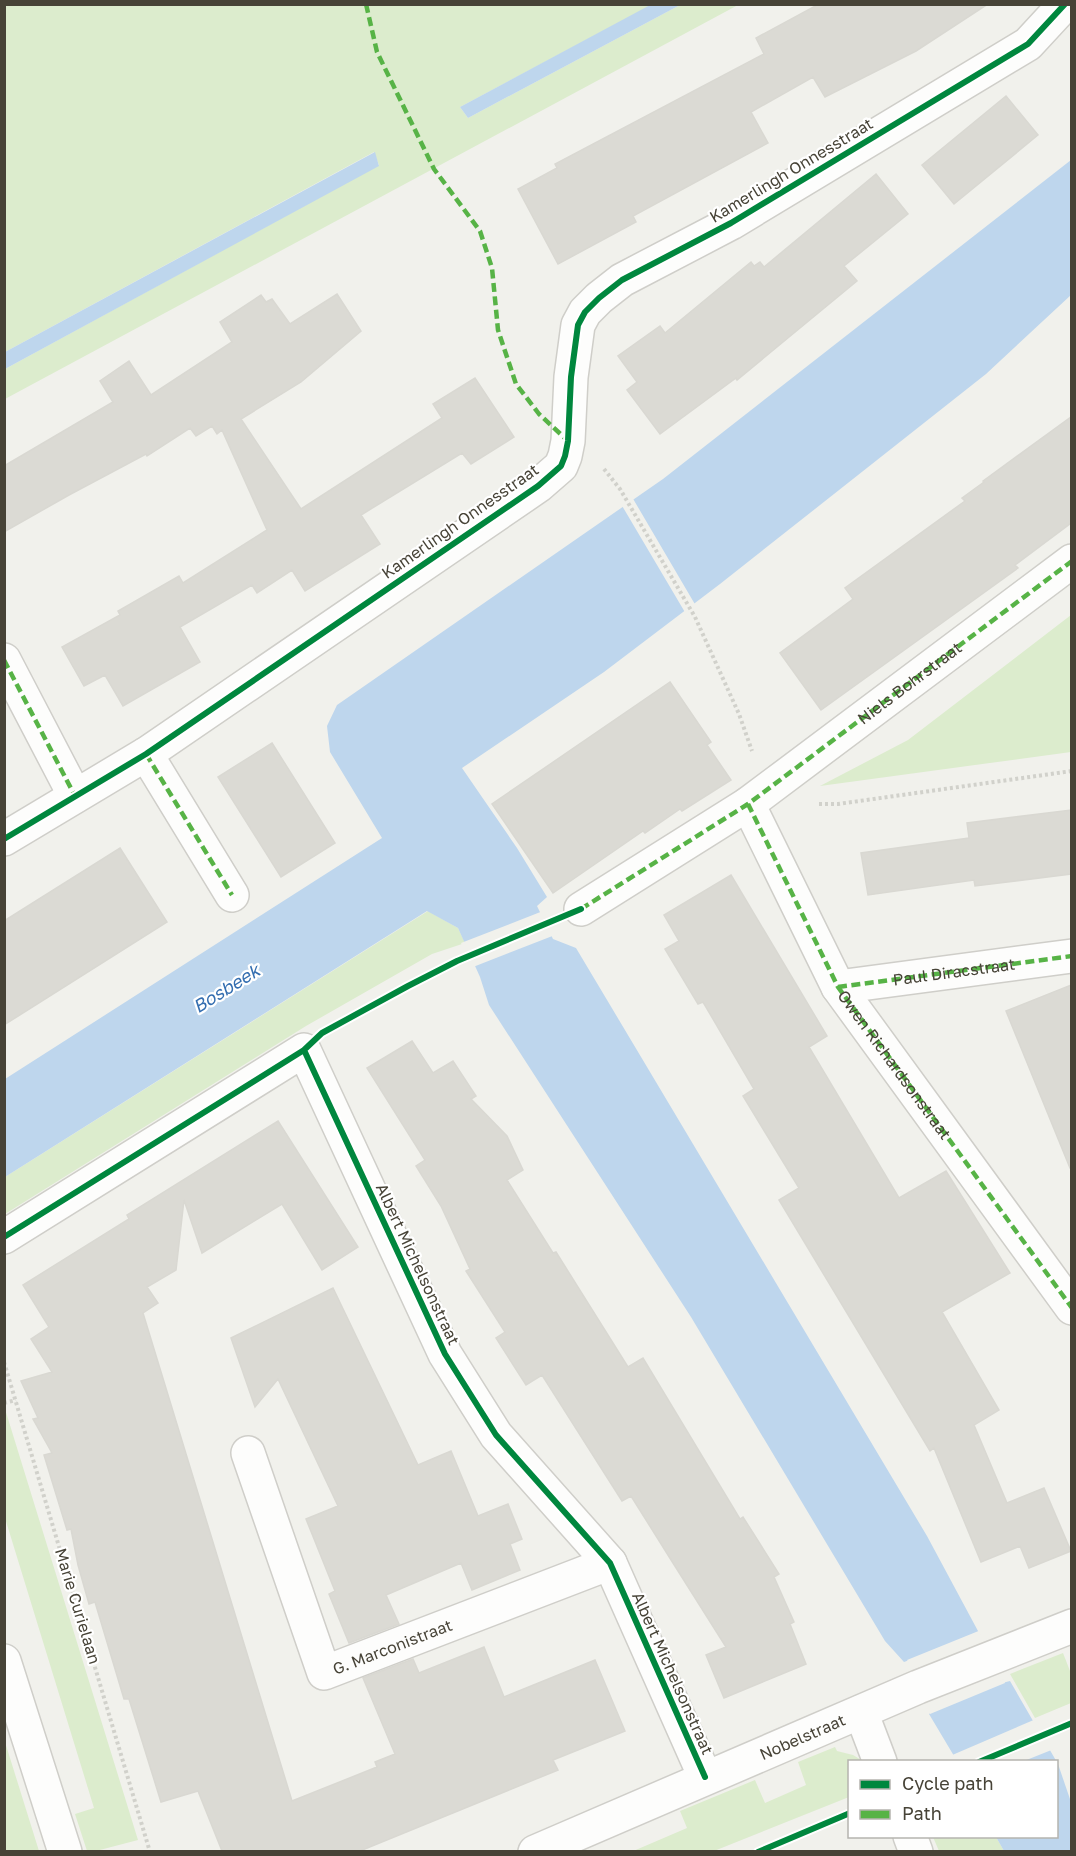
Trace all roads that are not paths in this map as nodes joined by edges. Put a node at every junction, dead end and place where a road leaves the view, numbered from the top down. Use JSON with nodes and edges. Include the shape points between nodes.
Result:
{"nodes":[{"id":1,"x":1065,"y":4,"type":"edge"},
{"id":2,"x":1071,"y":561,"type":"edge"},
{"id":3,"x":4,"y":660,"type":"edge"},
{"id":4,"x":146,"y":754,"type":"junction"},
{"id":5,"x":75,"y":796,"type":"junction"},
{"id":6,"x":756,"y":797,"type":"junction"},
{"id":7,"x":4,"y":839,"type":"edge"},
{"id":8,"x":232,"y":895,"type":"dead end"},
{"id":9,"x":580,"y":909,"type":"dead end"},
{"id":10,"x":1071,"y":956,"type":"edge"},
{"id":11,"x":838,"y":987,"type":"junction"},
{"id":12,"x":4,"y":1237,"type":"edge"},
{"id":13,"x":1071,"y":1308,"type":"edge"},
{"id":14,"x":248,"y":1454,"type":"dead end"},
{"id":15,"x":610,"y":1563,"type":"junction"},
{"id":16,"x":1071,"y":1626,"type":"edge"},
{"id":17,"x":4,"y":1661,"type":"edge"},
{"id":18,"x":861,"y":1712,"type":"junction"},
{"id":19,"x":880,"y":1760,"type":"edge"},
{"id":20,"x":705,"y":1777,"type":"junction"},
{"id":21,"x":65,"y":1851,"type":"edge"},
{"id":22,"x":535,"y":1851,"type":"edge"}],
"edges":[{"from":1,"to":4,"type":"street","name":"Kamerlingh Onnesstraat","via":[[1028,44],[731,223],[622,280],[599,298],[578,325],[568,441],[561,466],[538,486]]},
{"from":2,"to":6,"type":"street","name":"Niels Bohrstraat"},
{"from":3,"to":5,"type":"street"},
{"from":4,"to":5,"type":"street","name":"Kamerlingh Onnesstraat"},
{"from":4,"to":8,"type":"street"},
{"from":5,"to":7,"type":"street","name":"Kamerlingh Onnesstraat"},
{"from":6,"to":9,"type":"street","name":"Niels Bohrstraat"},
{"from":6,"to":11,"type":"street","name":"Owen Richardsonstraat"},
{"from":10,"to":11,"type":"street","name":"Paul Diracstraat"},
{"from":11,"to":13,"type":"street","name":"Owen Richardsonstraat"},
{"from":12,"to":15,"type":"street","name":"Albert Michelsonstraat","via":[[304,1050],[445,1354],[496,1435]]},
{"from":14,"to":15,"type":"street","name":"G. Marconistraat","via":[[324,1673]]},
{"from":15,"to":20,"type":"street","name":"Albert Michelsonstraat"},
{"from":16,"to":18,"type":"street","name":"Nobelstraat"},
{"from":17,"to":21,"type":"street"},
{"from":18,"to":19,"type":"street"},
{"from":18,"to":20,"type":"street","name":"Nobelstraat"},
{"from":20,"to":22,"type":"street","name":"Nobelstraat"}]}
